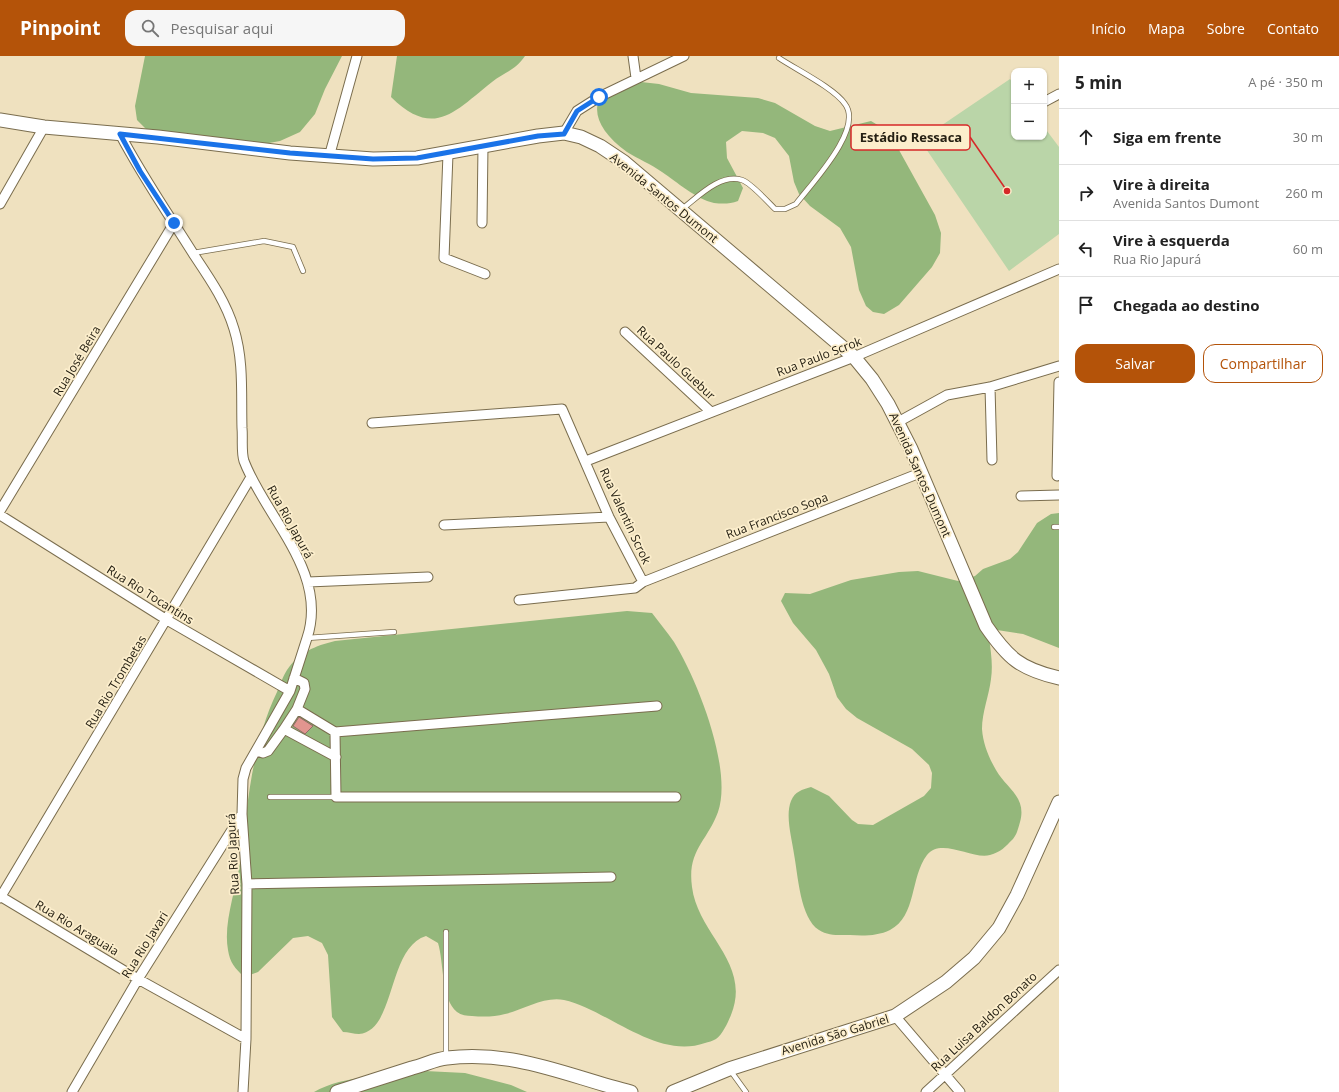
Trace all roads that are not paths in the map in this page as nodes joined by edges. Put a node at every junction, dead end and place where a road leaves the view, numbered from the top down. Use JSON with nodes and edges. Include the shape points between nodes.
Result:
{"nodes":[{"id":1,"x":357,"y":56,"type":"edge"},
{"id":2,"x":633,"y":56,"type":"edge"},
{"id":3,"x":684,"y":56,"type":"edge"},
{"id":4,"x":780,"y":58,"type":"dead end"},
{"id":5,"x":636,"y":78,"type":"junction"},
{"id":6,"x":1059,"y":94,"type":"edge"},
{"id":7,"x":1047,"y":100,"type":"edge"},
{"id":8,"x":0,"y":120,"type":"edge"},
{"id":9,"x":44,"y":127,"type":"junction"},
{"id":10,"x":120,"y":134,"type":"junction"},
{"id":11,"x":564,"y":134,"type":"junction"},
{"id":12,"x":483,"y":146,"type":"junction"},
{"id":13,"x":448,"y":154,"type":"junction"},
{"id":14,"x":330,"y":157,"type":"junction"},
{"id":15,"x":0,"y":204,"type":"edge"},
{"id":16,"x":681,"y":210,"type":"junction"},
{"id":17,"x":174,"y":223,"type":"junction"},
{"id":18,"x":482,"y":223,"type":"dead end"},
{"id":19,"x":193,"y":253,"type":"junction"},
{"id":20,"x":1059,"y":269,"type":"edge"},
{"id":21,"x":303,"y":271,"type":"dead end"},
{"id":22,"x":485,"y":274,"type":"dead end"},
{"id":23,"x":625,"y":332,"type":"dead end"},
{"id":24,"x":854,"y":357,"type":"junction"},
{"id":25,"x":1059,"y":366,"type":"edge"},
{"id":26,"x":1059,"y":382,"type":"edge"},
{"id":27,"x":990,"y":387,"type":"junction"},
{"id":28,"x":711,"y":412,"type":"junction"},
{"id":29,"x":372,"y":422,"type":"dead end"},
{"id":30,"x":898,"y":422,"type":"junction"},
{"id":31,"x":992,"y":460,"type":"dead end"},
{"id":32,"x":586,"y":461,"type":"junction"},
{"id":33,"x":920,"y":473,"type":"junction"},
{"id":34,"x":1057,"y":476,"type":"dead end"},
{"id":35,"x":251,"y":477,"type":"junction"},
{"id":36,"x":1059,"y":495,"type":"edge"},
{"id":37,"x":1021,"y":496,"type":"dead end"},
{"id":38,"x":0,"y":511,"type":"edge"},
{"id":39,"x":0,"y":515,"type":"edge"},
{"id":40,"x":609,"y":517,"type":"junction"},
{"id":41,"x":444,"y":525,"type":"dead end"},
{"id":42,"x":428,"y":577,"type":"dead end"},
{"id":43,"x":308,"y":582,"type":"junction"},
{"id":44,"x":643,"y":582,"type":"junction"},
{"id":45,"x":519,"y":600,"type":"dead end"},
{"id":46,"x":167,"y":620,"type":"junction"},
{"id":47,"x":394,"y":632,"type":"dead end"},
{"id":48,"x":307,"y":638,"type":"junction"},
{"id":49,"x":294,"y":678,"type":"junction"},
{"id":50,"x":1059,"y":678,"type":"edge"},
{"id":51,"x":290,"y":691,"type":"junction"},
{"id":52,"x":657,"y":706,"type":"dead end"},
{"id":53,"x":298,"y":709,"type":"junction"},
{"id":54,"x":284,"y":729,"type":"junction"},
{"id":55,"x":335,"y":732,"type":"junction"},
{"id":56,"x":257,"y":751,"type":"junction"},
{"id":57,"x":336,"y":757,"type":"junction"},
{"id":58,"x":270,"y":797,"type":"dead end"},
{"id":59,"x":336,"y":797,"type":"junction"},
{"id":60,"x":676,"y":797,"type":"dead end"},
{"id":61,"x":1059,"y":802,"type":"edge"},
{"id":62,"x":242,"y":814,"type":"junction"},
{"id":63,"x":610,"y":877,"type":"dead end"},
{"id":64,"x":247,"y":884,"type":"junction"},
{"id":65,"x":0,"y":897,"type":"edge"},
{"id":66,"x":446,"y":932,"type":"dead end"},
{"id":67,"x":1059,"y":970,"type":"edge"},
{"id":68,"x":138,"y":979,"type":"junction"},
{"id":69,"x":895,"y":1016,"type":"junction"},
{"id":70,"x":246,"y":1039,"type":"junction"},
{"id":71,"x":446,"y":1058,"type":"junction"},
{"id":72,"x":729,"y":1069,"type":"junction"},
{"id":73,"x":945,"y":1075,"type":"junction"},
{"id":74,"x":600,"y":1088,"type":"edge"},
{"id":75,"x":245,"y":1089,"type":"edge"},
{"id":76,"x":692,"y":1089,"type":"edge"},
{"id":77,"x":72,"y":1092,"type":"edge"},
{"id":78,"x":337,"y":1092,"type":"edge"},
{"id":79,"x":631,"y":1092,"type":"edge"},
{"id":80,"x":673,"y":1092,"type":"edge"},
{"id":81,"x":746,"y":1092,"type":"edge"},
{"id":82,"x":926,"y":1092,"type":"edge"},
{"id":83,"x":960,"y":1092,"type":"edge"}],
"edges":[{"from":1,"to":14,"type":"street"},
{"from":2,"to":5,"type":"street"},
{"from":3,"to":5,"type":"street"},
{"from":4,"to":16,"type":"lane","via":[[838,96],[846,105],[848,130],[842,144],[796,204],[785,209],[775,209],[743,180],[731,179],[719,181]]},
{"from":5,"to":11,"type":"street","via":[[577,111]]},
{"from":6,"to":7,"type":"street"},
{"from":8,"to":9,"type":"street","name":"Avenida Santos Dumont"},
{"from":9,"to":10,"type":"street","name":"Avenida Santos Dumont"},
{"from":9,"to":15,"type":"street"},
{"from":10,"to":14,"type":"street","name":"Avenida Santos Dumont"},
{"from":10,"to":17,"type":"street","name":"Rua Rio Japurá","via":[[140,171]]},
{"from":11,"to":12,"type":"street","name":"Avenida Santos Dumont"},
{"from":11,"to":16,"type":"street","name":"Avenida Santos Dumont","via":[[581,137],[600,146],[624,162]]},
{"from":12,"to":13,"type":"street","name":"Avenida Santos Dumont"},
{"from":12,"to":18,"type":"street"},
{"from":13,"to":14,"type":"street","name":"Avenida Santos Dumont","via":[[417,158]]},
{"from":13,"to":22,"type":"street","via":[[444,258]]},
{"from":16,"to":24,"type":"street","name":"Avenida Santos Dumont"},
{"from":17,"to":19,"type":"street","name":"Rua Rio Japurá"},
{"from":17,"to":38,"type":"street","name":"Rua José Beira"},
{"from":19,"to":21,"type":"lane","via":[[264,242],[293,248]]},
{"from":19,"to":35,"type":"street","name":"Rua Rio Japurá","via":[[223,301],[234,329],[240,354],[244,459]]},
{"from":20,"to":24,"type":"street","name":"Rua Paulo Scrok"},
{"from":23,"to":28,"type":"street","name":"Rua Paulo Guebur"},
{"from":24,"to":28,"type":"street","name":"Rua Paulo Scrok"},
{"from":24,"to":30,"type":"street","name":"Avenida Santos Dumont","via":[[872,379]]},
{"from":25,"to":27,"type":"street"},
{"from":26,"to":34,"type":"street"},
{"from":27,"to":30,"type":"street","via":[[947,395]]},
{"from":27,"to":31,"type":"street"},
{"from":28,"to":32,"type":"street","name":"Rua Paulo Scrok"},
{"from":29,"to":32,"type":"street","name":"Rua Valentin Scrok","via":[[562,409]]},
{"from":30,"to":33,"type":"street","name":"Avenida Santos Dumont","via":[[912,449]]},
{"from":32,"to":40,"type":"street","name":"Rua Valentin Scrok"},
{"from":33,"to":44,"type":"street","name":"Rua Francisco Sopa"},
{"from":33,"to":50,"type":"street","name":"Avenida Santos Dumont","via":[[986,626],[1003,650],[1020,664],[1038,673]]},
{"from":35,"to":43,"type":"street","name":"Rua Rio Japurá","via":[[299,558]]},
{"from":35,"to":46,"type":"street","name":"Rua Rio Trombetas"},
{"from":36,"to":37,"type":"street"},
{"from":39,"to":46,"type":"street","name":"Rua Rio Tocantins"},
{"from":40,"to":41,"type":"street"},
{"from":40,"to":44,"type":"street","name":"Rua Valentin Scrok"},
{"from":42,"to":43,"type":"street"},
{"from":43,"to":48,"type":"street","name":"Rua Rio Japurá","via":[[311,608],[310,631]]},
{"from":44,"to":45,"type":"street","name":"Rua Francisco Sopa","via":[[634,588]]},
{"from":46,"to":51,"type":"street","name":"Rua Rio Tocantins"},
{"from":46,"to":65,"type":"street","name":"Rua Rio Trombetas"},
{"from":47,"to":48,"type":"lane"},
{"from":48,"to":49,"type":"street","name":"Rua Rio Japurá"},
{"from":49,"to":51,"type":"street","name":"Rua Rio Japurá"},
{"from":49,"to":53,"type":"street","via":[[304,683],[306,688]]},
{"from":51,"to":56,"type":"street","name":"Rua Rio Japurá"},
{"from":52,"to":55,"type":"street"},
{"from":53,"to":54,"type":"street"},
{"from":53,"to":55,"type":"street"},
{"from":54,"to":56,"type":"street","via":[[268,750],[264,753]]},
{"from":54,"to":57,"type":"street"},
{"from":55,"to":57,"type":"street"},
{"from":56,"to":62,"type":"street","name":"Rua Rio Japurá","via":[[246,768],[243,779]]},
{"from":57,"to":59,"type":"street"},
{"from":58,"to":59,"type":"lane"},
{"from":59,"to":60,"type":"street"},
{"from":61,"to":69,"type":"street","name":"Avenida São Gabriel","via":[[1017,895],[999,928],[974,958],[946,982]]},
{"from":62,"to":64,"type":"street","name":"Rua Rio Japurá"},
{"from":62,"to":68,"type":"street","name":"Rua Rio Javari"},
{"from":63,"to":64,"type":"street"},
{"from":64,"to":70,"type":"street","name":"Rua Rio Japurá"},
{"from":65,"to":68,"type":"street","name":"Rua Rio Araguaia"},
{"from":66,"to":71,"type":"lane"},
{"from":67,"to":73,"type":"street","name":"Rua Luisa Baldon Bonato"},
{"from":68,"to":70,"type":"street","name":"Rua Rio Araguaia"},
{"from":68,"to":77,"type":"street","name":"Rua Rio Javari"},
{"from":69,"to":72,"type":"street","name":"Avenida São Gabriel"},
{"from":69,"to":73,"type":"street"},
{"from":70,"to":75,"type":"street","name":"Rua Rio Japurá"},
{"from":71,"to":74,"type":"street","via":[[479,1056],[519,1060],[554,1068]]},
{"from":71,"to":78,"type":"street"},
{"from":72,"to":76,"type":"street","name":"Avenida São Gabriel"},
{"from":72,"to":81,"type":"lane"},
{"from":73,"to":82,"type":"street","name":"Rua Luisa Baldon Bonato"},
{"from":73,"to":83,"type":"street"},
{"from":74,"to":79,"type":"street"},
{"from":76,"to":80,"type":"street","name":"Avenida São Gabriel"}]}
